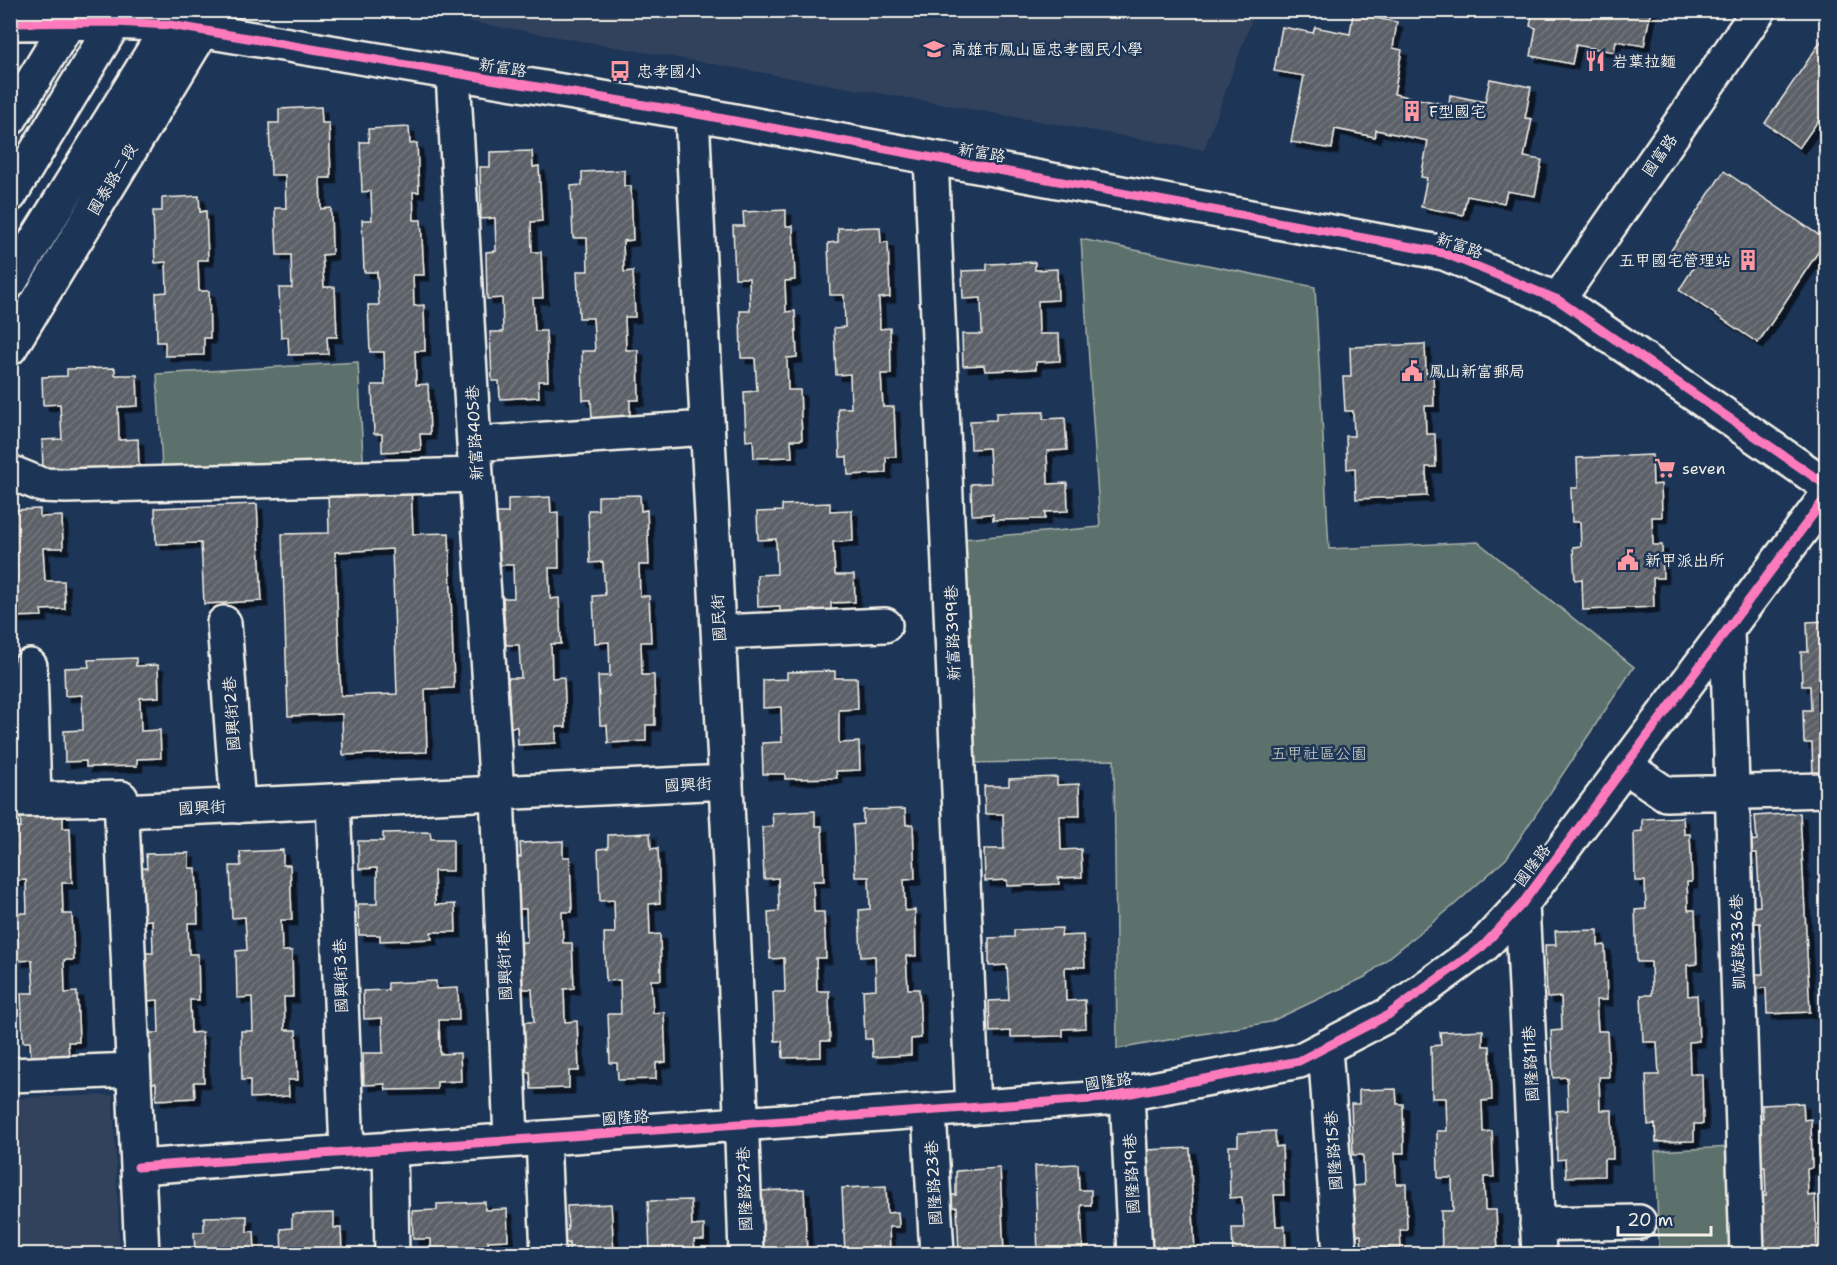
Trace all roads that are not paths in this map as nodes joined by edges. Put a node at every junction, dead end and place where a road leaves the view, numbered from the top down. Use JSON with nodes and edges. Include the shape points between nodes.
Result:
{"nodes":[{"id":1,"x":1759,"y":10,"type":"edge"},
{"id":2,"x":73,"y":16,"type":"edge"},
{"id":3,"x":119,"y":16,"type":"edge"},
{"id":4,"x":191,"y":19,"type":"edge"},
{"id":5,"x":10,"y":23,"type":"edge"},
{"id":6,"x":453,"y":74,"type":"junction"},
{"id":7,"x":692,"y":113,"type":"junction"},
{"id":8,"x":10,"y":119,"type":"edge"},
{"id":9,"x":932,"y":158,"type":"junction"},
{"id":10,"x":10,"y":195,"type":"edge"},
{"id":11,"x":10,"y":282,"type":"edge"},
{"id":12,"x":1558,"y":300,"type":"junction"},
{"id":13,"x":10,"y":348,"type":"edge"},
{"id":14,"x":706,"y":428,"type":"junction"},
{"id":15,"x":475,"y":460,"type":"junction"},
{"id":16,"x":10,"y":472,"type":"edge"},
{"id":17,"x":1827,"y":485,"type":"edge"},
{"id":18,"x":1827,"y":497,"type":"edge"},
{"id":19,"x":224,"y":623,"type":"dead end"},
{"id":20,"x":885,"y":625,"type":"dead end"},
{"id":21,"x":1727,"y":630,"type":"junction"},
{"id":22,"x":719,"y":632,"type":"junction"},
{"id":23,"x":30,"y":666,"type":"dead end"},
{"id":24,"x":1625,"y":766,"type":"junction"},
{"id":25,"x":726,"y":782,"type":"junction"},
{"id":26,"x":1827,"y":790,"type":"edge"},
{"id":27,"x":497,"y":793,"type":"junction"},
{"id":28,"x":1732,"y":793,"type":"junction"},
{"id":29,"x":22,"y":800,"type":"edge"},
{"id":30,"x":333,"y":801,"type":"junction"},
{"id":31,"x":238,"y":806,"type":"junction"},
{"id":32,"x":122,"y":811,"type":"junction"},
{"id":33,"x":1522,"y":904,"type":"junction"},
{"id":34,"x":1325,"y":1048,"type":"junction"},
{"id":35,"x":133,"y":1070,"type":"junction"},
{"id":36,"x":10,"y":1076,"type":"edge"},
{"id":37,"x":1126,"y":1094,"type":"junction"},
{"id":38,"x":973,"y":1108,"type":"junction"},
{"id":39,"x":929,"y":1111,"type":"junction"},
{"id":40,"x":742,"y":1124,"type":"junction"},
{"id":41,"x":543,"y":1138,"type":"junction"},
{"id":42,"x":511,"y":1140,"type":"junction"},
{"id":43,"x":390,"y":1148,"type":"junction"},
{"id":44,"x":346,"y":1151,"type":"junction"},
{"id":45,"x":138,"y":1167,"type":"junction"},
{"id":46,"x":1639,"y":1222,"type":"dead end"},
{"id":47,"x":1538,"y":1239,"type":"edge"},
{"id":48,"x":142,"y":1254,"type":"edge"},
{"id":49,"x":392,"y":1254,"type":"edge"},
{"id":50,"x":548,"y":1254,"type":"edge"},
{"id":51,"x":746,"y":1254,"type":"edge"},
{"id":52,"x":937,"y":1254,"type":"edge"},
{"id":53,"x":1135,"y":1254,"type":"edge"},
{"id":54,"x":1340,"y":1254,"type":"edge"},
{"id":55,"x":1747,"y":1254,"type":"edge"}],
"edges":[{"from":1,"to":12,"type":"street","name":"國富路"},
{"from":2,"to":3,"type":"street","name":"新富路"},
{"from":2,"to":5,"type":"street","name":"新富路"},
{"from":2,"to":8,"type":"street"},
{"from":3,"to":4,"type":"street","name":"新富路"},
{"from":3,"to":10,"type":"street"},
{"from":4,"to":6,"type":"street","name":"新富路"},
{"from":4,"to":11,"type":"street","name":"國泰路二段"},
{"from":4,"to":13,"type":"street","name":"國泰路二段"},
{"from":6,"to":7,"type":"street","name":"新富路"},
{"from":6,"to":15,"type":"street","name":"新富路405巷"},
{"from":7,"to":9,"type":"street","name":"新富路"},
{"from":7,"to":14,"type":"street","name":"國民街"},
{"from":9,"to":12,"type":"street","name":"新富路","via":[[1444,253]]},
{"from":9,"to":38,"type":"street","name":"新富路399巷"},
{"from":12,"to":17,"type":"street","name":"新富路"},
{"from":14,"to":15,"type":"street"},
{"from":14,"to":22,"type":"street","name":"國民街"},
{"from":15,"to":16,"type":"street","via":[[66,486],[42,485]]},
{"from":15,"to":27,"type":"street","name":"新富路405巷"},
{"from":18,"to":21,"type":"street","name":"國隆路"},
{"from":19,"to":31,"type":"street","name":"國興街2巷"},
{"from":20,"to":22,"type":"street"},
{"from":21,"to":24,"type":"street","name":"國隆路"},
{"from":21,"to":28,"type":"street","name":"凱旋路336巷"},
{"from":22,"to":25,"type":"street","name":"國民街"},
{"from":23,"to":29,"type":"street"},
{"from":24,"to":28,"type":"street","via":[[1666,794]]},
{"from":24,"to":33,"type":"street","name":"國隆路"},
{"from":25,"to":27,"type":"street","name":"國興街"},
{"from":25,"to":40,"type":"street","name":"國民街"},
{"from":26,"to":28,"type":"street"},
{"from":27,"to":30,"type":"street","name":"國興街"},
{"from":27,"to":42,"type":"street","name":"國興街1巷"},
{"from":28,"to":55,"type":"street","name":"凱旋路336巷"},
{"from":29,"to":32,"type":"street","via":[[121,798]]},
{"from":30,"to":31,"type":"street","name":"國興街"},
{"from":30,"to":44,"type":"street","name":"國興街3巷"},
{"from":31,"to":32,"type":"street","name":"國興街"},
{"from":32,"to":35,"type":"street"},
{"from":33,"to":34,"type":"street","name":"國隆路","via":[[1483,946],[1388,1015]]},
{"from":33,"to":47,"type":"street","name":"國隆路11巷"},
{"from":34,"to":37,"type":"street","name":"國隆路","via":[[1299,1061]]},
{"from":34,"to":54,"type":"street","name":"國隆路15巷"},
{"from":35,"to":36,"type":"street"},
{"from":35,"to":45,"type":"street"},
{"from":37,"to":38,"type":"street","name":"國隆路"},
{"from":37,"to":53,"type":"street","name":"國隆路19巷"},
{"from":38,"to":39,"type":"street","name":"國隆路"},
{"from":39,"to":40,"type":"street","name":"國隆路"},
{"from":39,"to":52,"type":"street","name":"國隆路23巷"},
{"from":40,"to":41,"type":"street","name":"國隆路"},
{"from":40,"to":51,"type":"street","name":"國隆路27巷"},
{"from":41,"to":42,"type":"street","name":"國隆路"},
{"from":41,"to":50,"type":"street"},
{"from":42,"to":43,"type":"street","name":"國隆路"},
{"from":43,"to":44,"type":"street","name":"國隆路"},
{"from":43,"to":49,"type":"street"},
{"from":44,"to":45,"type":"street","name":"國隆路"},
{"from":45,"to":48,"type":"street"},
{"from":46,"to":47,"type":"street"}]}
